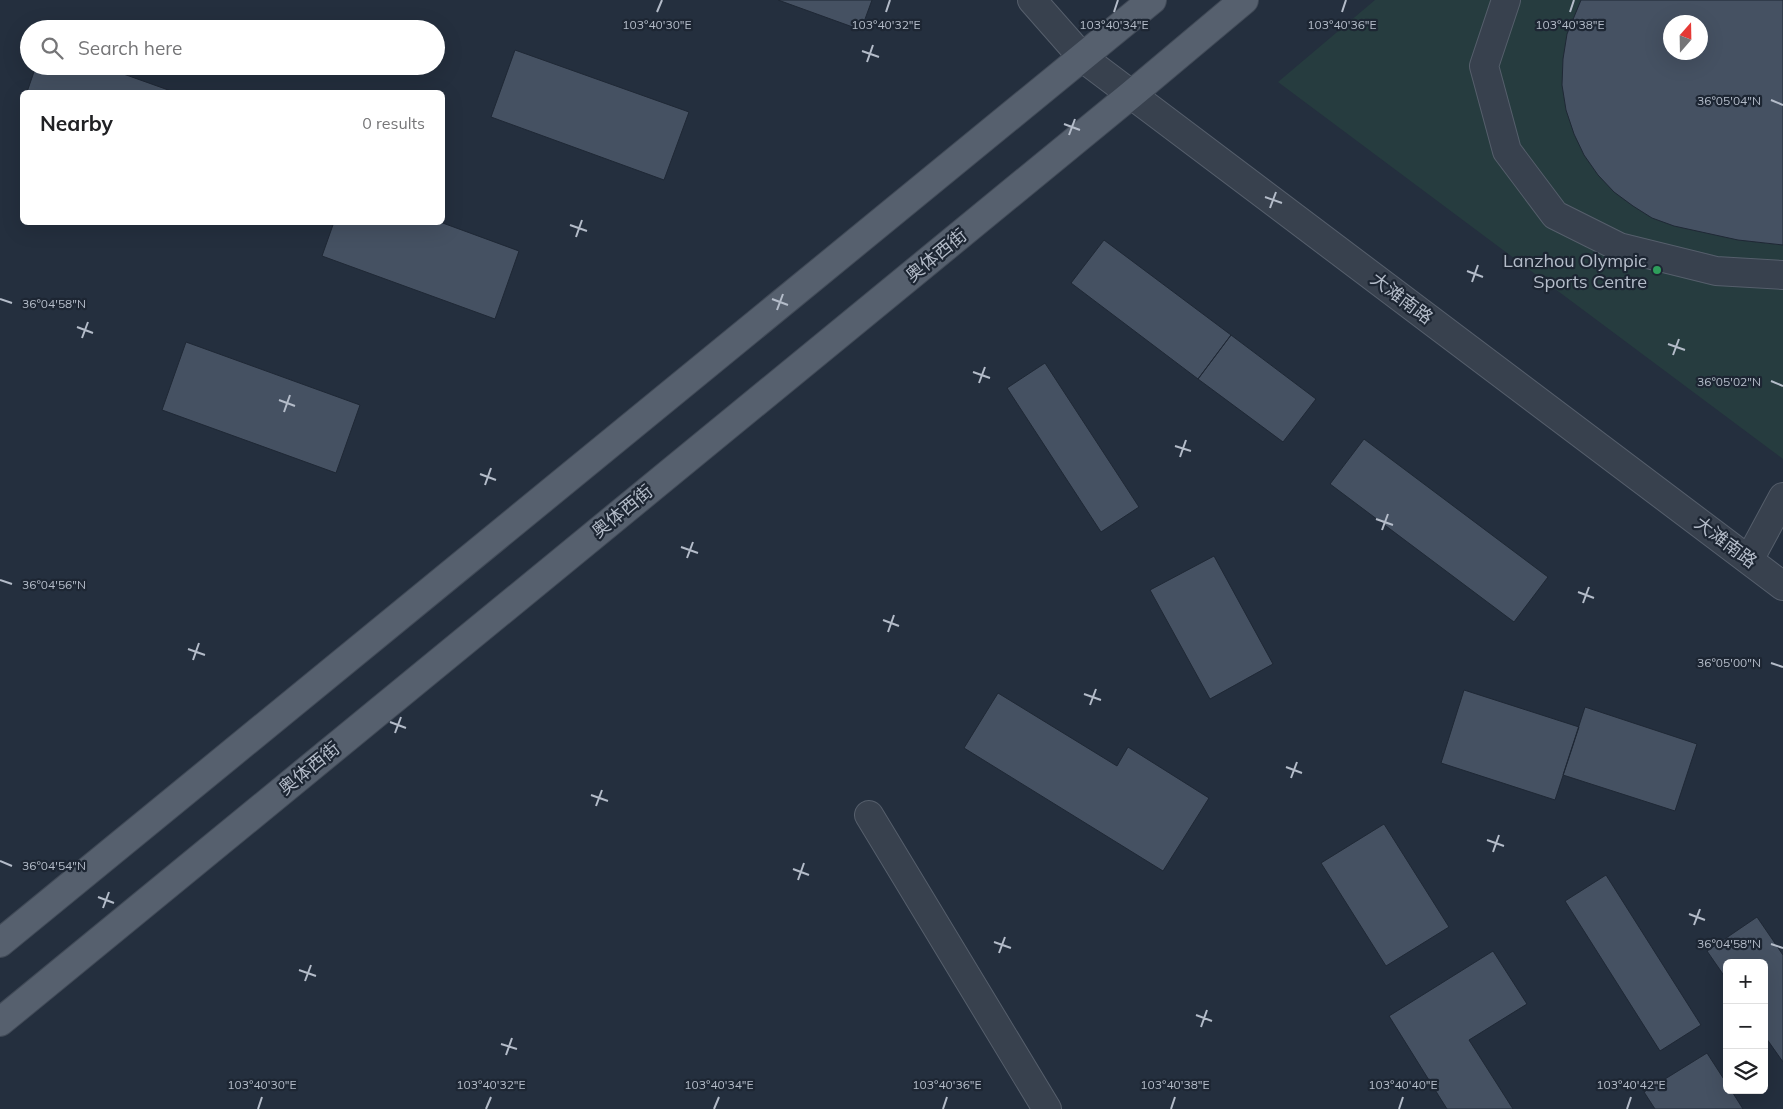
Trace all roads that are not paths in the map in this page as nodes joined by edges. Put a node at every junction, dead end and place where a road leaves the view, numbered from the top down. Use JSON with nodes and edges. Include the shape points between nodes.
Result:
{"nodes":[{"id":1,"x":1032,"y":0,"type":"edge"},
{"id":2,"x":1152,"y":0,"type":"edge"},
{"id":3,"x":1244,"y":0,"type":"edge"},
{"id":4,"x":1506,"y":0,"type":"edge"},
{"id":5,"x":1084,"y":58,"type":"junction"},
{"id":6,"x":1132,"y":94,"type":"junction"},
{"id":7,"x":1783,"y":274,"type":"edge"},
{"id":8,"x":1783,"y":497,"type":"edge"},
{"id":9,"x":1749,"y":560,"type":"junction"},
{"id":10,"x":1783,"y":586,"type":"edge"},
{"id":11,"x":869,"y":815,"type":"dead end"},
{"id":12,"x":0,"y":943,"type":"edge"},
{"id":13,"x":0,"y":1022,"type":"edge"},
{"id":14,"x":1047,"y":1109,"type":"edge"}],
"edges":[{"from":1,"to":5,"type":"street","name":"大滩南路"},
{"from":2,"to":5,"type":"main road"},
{"from":3,"to":6,"type":"main road","name":"奥体西街"},
{"from":4,"to":7,"type":"street","via":[[1484,66],[1507,151],[1555,214],[1619,246],[1716,271]]},
{"from":5,"to":6,"type":"street","name":"大滩南路"},
{"from":5,"to":12,"type":"main road"},
{"from":6,"to":9,"type":"street","name":"大滩南路"},
{"from":6,"to":13,"type":"main road","name":"奥体西街"},
{"from":8,"to":9,"type":"street"},
{"from":9,"to":10,"type":"street","name":"大滩南路"},
{"from":11,"to":14,"type":"street"}]}
